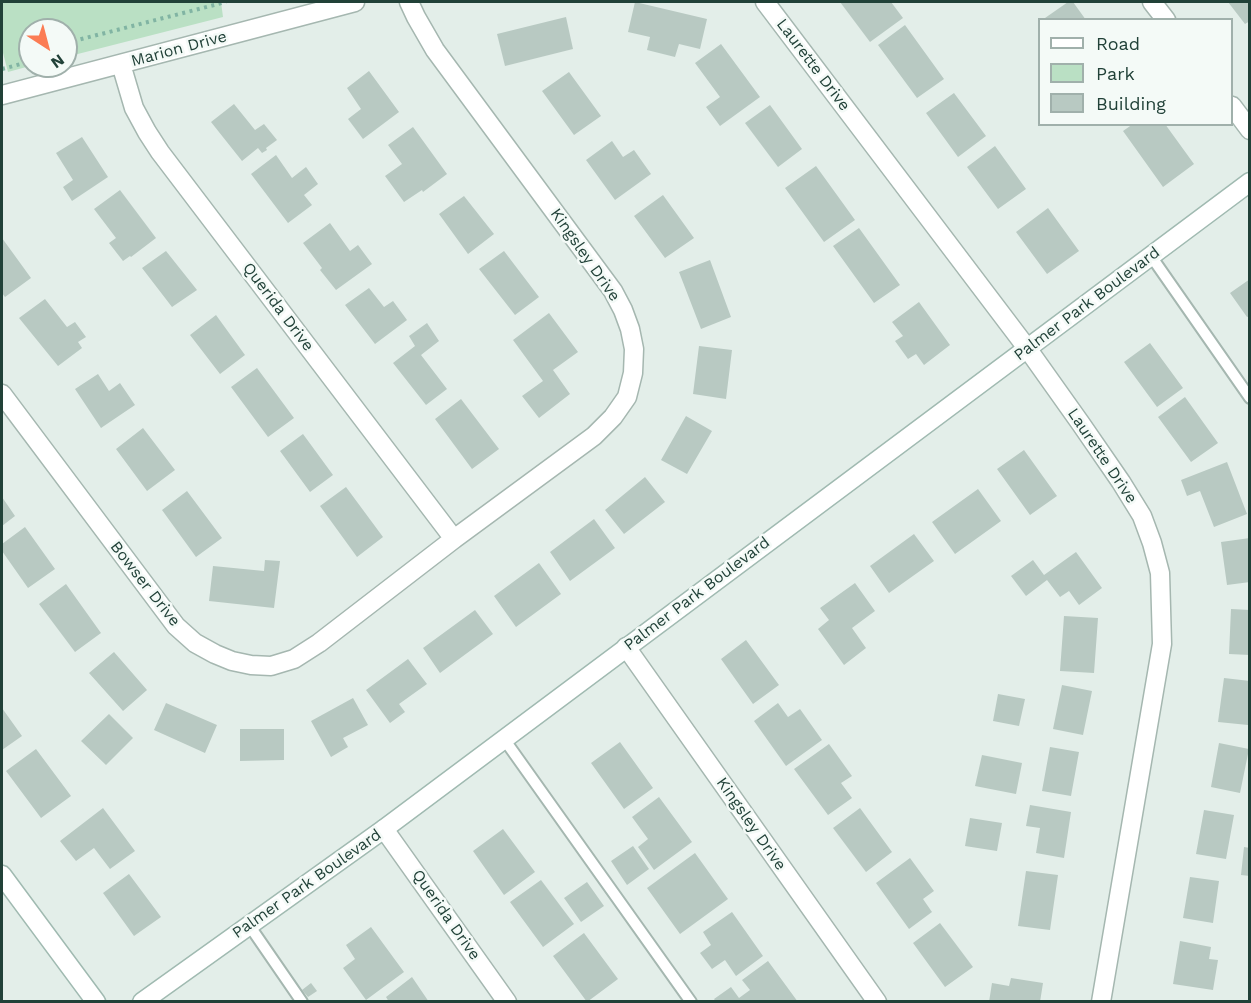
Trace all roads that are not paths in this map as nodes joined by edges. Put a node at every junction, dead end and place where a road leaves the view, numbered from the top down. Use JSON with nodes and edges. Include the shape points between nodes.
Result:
{"nodes":[{"id":1,"x":355,"y":2,"type":"edge"},
{"id":2,"x":409,"y":2,"type":"edge"},
{"id":3,"x":765,"y":2,"type":"edge"},
{"id":4,"x":1152,"y":2,"type":"edge"},
{"id":5,"x":1164,"y":18,"type":"edge"},
{"id":6,"x":121,"y":64,"type":"junction"},
{"id":7,"x":2,"y":95,"type":"edge"},
{"id":8,"x":1233,"y":107,"type":"edge"},
{"id":9,"x":1250,"y":130,"type":"edge"},
{"id":10,"x":1250,"y":182,"type":"edge"},
{"id":11,"x":1151,"y":256,"type":"junction"},
{"id":12,"x":1027,"y":348,"type":"junction"},
{"id":13,"x":2,"y":394,"type":"edge"},
{"id":14,"x":1250,"y":398,"type":"edge"},
{"id":15,"x":454,"y":539,"type":"junction"},
{"id":16,"x":626,"y":647,"type":"junction"},
{"id":17,"x":504,"y":739,"type":"junction"},
{"id":18,"x":384,"y":829,"type":"junction"},
{"id":19,"x":2,"y":875,"type":"edge"},
{"id":20,"x":249,"y":925,"type":"junction"},
{"id":21,"x":96,"y":1002,"type":"edge"},
{"id":22,"x":142,"y":1002,"type":"edge"},
{"id":23,"x":302,"y":1002,"type":"edge"},
{"id":24,"x":507,"y":1002,"type":"edge"},
{"id":25,"x":691,"y":1002,"type":"edge"},
{"id":26,"x":877,"y":1002,"type":"edge"},
{"id":27,"x":1101,"y":1002,"type":"edge"}],
"edges":[{"from":1,"to":6,"type":"street","name":"Marion Drive"},
{"from":2,"to":15,"type":"street","name":"Kingsley Drive","via":[[435,50],[613,291],[630,329],[634,349],[627,397],[612,417],[594,436]]},
{"from":3,"to":12,"type":"street","name":"Laurette Drive"},
{"from":4,"to":5,"type":"street"},
{"from":6,"to":7,"type":"street","name":"Marion Drive"},
{"from":6,"to":15,"type":"street","name":"Querida Drive","via":[[134,108],[160,152]]},
{"from":8,"to":9,"type":"street"},
{"from":10,"to":11,"type":"street","name":"Palmer Park Boulevard"},
{"from":11,"to":12,"type":"street","name":"Palmer Park Boulevard"},
{"from":11,"to":14,"type":"lane"},
{"from":12,"to":16,"type":"street","name":"Palmer Park Boulevard"},
{"from":12,"to":27,"type":"street","name":"Laurette Drive","via":[[1142,516],[1160,573],[1162,644]]},
{"from":13,"to":15,"type":"street","name":"Bowser Drive","via":[[176,626],[195,643],[232,661],[271,666],[294,659]]},
{"from":16,"to":17,"type":"street","name":"Palmer Park Boulevard"},
{"from":16,"to":26,"type":"street","name":"Kingsley Drive"},
{"from":17,"to":18,"type":"street","name":"Palmer Park Boulevard"},
{"from":17,"to":25,"type":"lane"},
{"from":18,"to":20,"type":"street","name":"Palmer Park Boulevard"},
{"from":18,"to":24,"type":"street","name":"Querida Drive"},
{"from":19,"to":21,"type":"street"},
{"from":20,"to":22,"type":"street","name":"Palmer Park Boulevard"},
{"from":20,"to":23,"type":"lane"}]}
